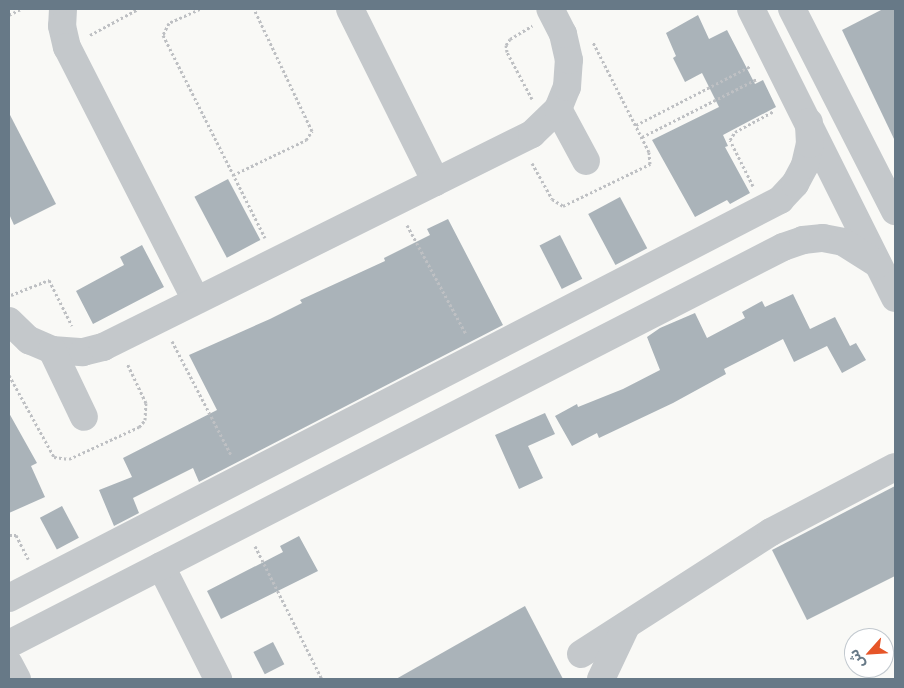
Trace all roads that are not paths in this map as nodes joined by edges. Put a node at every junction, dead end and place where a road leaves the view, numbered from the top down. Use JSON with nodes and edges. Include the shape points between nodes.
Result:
{"nodes":[{"id":1,"x":63,"y":9,"type":"edge"},
{"id":2,"x":350,"y":9,"type":"edge"},
{"id":3,"x":751,"y":9,"type":"edge"},
{"id":4,"x":792,"y":9,"type":"edge"},
{"id":5,"x":551,"y":12,"type":"edge"},
{"id":6,"x":803,"y":111,"type":"junction"},
{"id":7,"x":552,"y":117,"type":"junction"},
{"id":8,"x":586,"y":161,"type":"dead end"},
{"id":9,"x":436,"y":182,"type":"junction"},
{"id":10,"x":895,"y":211,"type":"edge"},
{"id":11,"x":878,"y":264,"type":"junction"},
{"id":12,"x":895,"y":298,"type":"edge"},
{"id":13,"x":196,"y":300,"type":"junction"},
{"id":14,"x":580,"y":304,"type":"junction"},
{"id":15,"x":9,"y":321,"type":"edge"},
{"id":16,"x":598,"y":342,"type":"junction"},
{"id":17,"x":52,"y":350,"type":"junction"},
{"id":18,"x":84,"y":417,"type":"dead end"},
{"id":19,"x":895,"y":467,"type":"edge"},
{"id":20,"x":160,"y":566,"type":"junction"},
{"id":21,"x":9,"y":598,"type":"edge"},
{"id":22,"x":626,"y":626,"type":"junction"},
{"id":23,"x":9,"y":644,"type":"edge"},
{"id":24,"x":581,"y":654,"type":"dead end"},
{"id":25,"x":9,"y":664,"type":"edge"},
{"id":26,"x":17,"y":679,"type":"edge"},
{"id":27,"x":218,"y":679,"type":"edge"},
{"id":28,"x":601,"y":679,"type":"edge"}],
"edges":[{"from":1,"to":13,"type":"street","via":[[62,26],[68,47]]},
{"from":2,"to":9,"type":"street"},
{"from":3,"to":6,"type":"street"},
{"from":4,"to":10,"type":"street"},
{"from":5,"to":7,"type":"street","via":[[563,34],[569,60],[567,87]]},
{"from":6,"to":11,"type":"street"},
{"from":6,"to":14,"type":"street","via":[[810,144],[805,165],[795,184],[780,200]]},
{"from":7,"to":8,"type":"street"},
{"from":7,"to":9,"type":"street"},
{"from":9,"to":13,"type":"street"},
{"from":11,"to":12,"type":"street"},
{"from":11,"to":16,"type":"street","via":[[843,242],[823,238],[803,240],[783,246]]},
{"from":13,"to":17,"type":"street","via":[[103,347],[83,352]]},
{"from":14,"to":16,"type":"street"},
{"from":14,"to":21,"type":"street"},
{"from":15,"to":17,"type":"street","via":[[29,340]]},
{"from":16,"to":20,"type":"street"},
{"from":17,"to":18,"type":"street"},
{"from":19,"to":22,"type":"street","via":[[771,532]]},
{"from":20,"to":23,"type":"street"},
{"from":20,"to":27,"type":"street"},
{"from":22,"to":24,"type":"street"},
{"from":22,"to":28,"type":"street"},
{"from":25,"to":26,"type":"street"}]}
